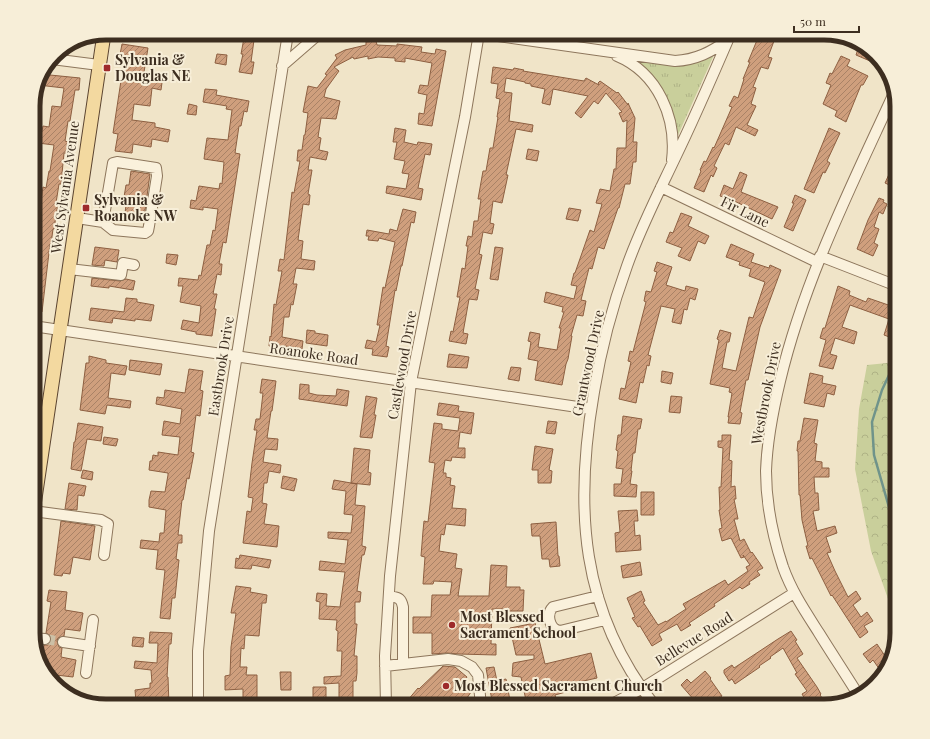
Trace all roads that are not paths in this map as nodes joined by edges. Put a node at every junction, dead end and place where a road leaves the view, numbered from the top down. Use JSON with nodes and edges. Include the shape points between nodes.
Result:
{"nodes":[{"id":1,"x":103,"y":40,"type":"edge"},
{"id":2,"x":287,"y":40,"type":"edge"},
{"id":3,"x":312,"y":40,"type":"edge"},
{"id":4,"x":477,"y":40,"type":"edge"},
{"id":5,"x":524,"y":40,"type":"edge"},
{"id":6,"x":725,"y":40,"type":"edge"},
{"id":7,"x":728,"y":40,"type":"edge"},
{"id":8,"x":602,"y":52,"type":"junction"},
{"id":9,"x":59,"y":60,"type":"edge"},
{"id":10,"x":99,"y":65,"type":"junction"},
{"id":11,"x":282,"y":66,"type":"junction"},
{"id":12,"x":890,"y":102,"type":"edge"},
{"id":13,"x":671,"y":166,"type":"junction"},
{"id":14,"x":661,"y":187,"type":"junction"},
{"id":15,"x":77,"y":218,"type":"junction"},
{"id":16,"x":103,"y":222,"type":"junction"},
{"id":17,"x":819,"y":259,"type":"junction"},
{"id":18,"x":134,"y":265,"type":"dead end"},
{"id":19,"x":69,"y":269,"type":"junction"},
{"id":20,"x":890,"y":284,"type":"edge"},
{"id":21,"x":40,"y":327,"type":"edge"},
{"id":22,"x":60,"y":330,"type":"junction"},
{"id":23,"x":236,"y":357,"type":"junction"},
{"id":24,"x":411,"y":382,"type":"junction"},
{"id":25,"x":591,"y":409,"type":"junction"},
{"id":26,"x":40,"y":464,"type":"edge"},
{"id":27,"x":40,"y":512,"type":"edge"},
{"id":28,"x":104,"y":555,"type":"dead end"},
{"id":29,"x":794,"y":593,"type":"junction"},
{"id":30,"x":389,"y":596,"type":"junction"},
{"id":31,"x":598,"y":596,"type":"junction"},
{"id":32,"x":93,"y":620,"type":"dead end"},
{"id":33,"x":605,"y":620,"type":"junction"},
{"id":34,"x":40,"y":639,"type":"edge"},
{"id":35,"x":45,"y":640,"type":"tunnel mouth"},
{"id":36,"x":63,"y":642,"type":"tunnel mouth"},
{"id":37,"x":90,"y":646,"type":"junction"},
{"id":38,"x":403,"y":664,"type":"junction"},
{"id":39,"x":385,"y":666,"type":"junction"},
{"id":40,"x":86,"y":673,"type":"dead end"},
{"id":41,"x":642,"y":689,"type":"junction"},
{"id":42,"x":856,"y":691,"type":"edge"},
{"id":43,"x":198,"y":699,"type":"edge"},
{"id":44,"x":386,"y":699,"type":"edge"},
{"id":45,"x":481,"y":699,"type":"edge"},
{"id":46,"x":622,"y":699,"type":"edge"},
{"id":47,"x":650,"y":699,"type":"edge"}],
"edges":[{"from":1,"to":10,"type":"main road","name":"West Sylvania Avenue"},
{"from":2,"to":11,"type":"street","name":"Eastbrook Drive"},
{"from":3,"to":11,"type":"street"},
{"from":4,"to":24,"type":"street","name":"Castlewood Drive","via":[[465,117]]},
{"from":5,"to":8,"type":"street"},
{"from":6,"to":8,"type":"street","via":[[709,53],[683,61]]},
{"from":7,"to":13,"type":"street","name":"Grantwood Drive"},
{"from":8,"to":13,"type":"street","via":[[634,66],[658,92],[671,124]]},
{"from":9,"to":10,"type":"street"},
{"from":10,"to":15,"type":"main road","name":"West Sylvania Avenue"},
{"from":11,"to":23,"type":"street","name":"Eastbrook Drive"},
{"from":12,"to":17,"type":"street","name":"Westbrook Drive"},
{"from":13,"to":14,"type":"street","name":"Grantwood Drive"},
{"from":14,"to":17,"type":"street","name":"Fir Lane"},
{"from":14,"to":25,"type":"street","name":"Grantwood Drive","via":[[637,241],[615,302]]},
{"from":15,"to":16,"type":"street"},
{"from":15,"to":19,"type":"main road","name":"West Sylvania Avenue"},
{"from":16,"to":16,"type":"street","via":[[113,230],[142,233],[148,231],[156,168],[113,163]]},
{"from":17,"to":20,"type":"street","name":"Fir Lane"},
{"from":17,"to":29,"type":"street","name":"Westbrook Drive","via":[[784,362],[774,409],[766,471],[772,524],[783,567]]},
{"from":18,"to":19,"type":"street","via":[[123,263],[121,276]]},
{"from":19,"to":22,"type":"main road","name":"West Sylvania Avenue"},
{"from":21,"to":22,"type":"street","name":"Roanoke Road"},
{"from":22,"to":23,"type":"street","name":"Roanoke Road"},
{"from":22,"to":26,"type":"main road","name":"West Sylvania Avenue"},
{"from":23,"to":24,"type":"street","name":"Roanoke Road"},
{"from":23,"to":43,"type":"street","name":"Eastbrook Drive","via":[[209,531],[198,651]]},
{"from":24,"to":25,"type":"street","name":"Roanoke Road"},
{"from":24,"to":30,"type":"street","name":"Castlewood Drive","via":[[392,546]]},
{"from":25,"to":31,"type":"street","name":"Grantwood Drive","via":[[584,471],[584,515],[588,555]]},
{"from":27,"to":28,"type":"street","via":[[101,520],[108,524]]},
{"from":29,"to":41,"type":"street","name":"Bellevue Road"},
{"from":29,"to":42,"type":"street","name":"Westbrook Drive"},
{"from":30,"to":38,"type":"street","via":[[398,597],[402,601]]},
{"from":30,"to":39,"type":"street","name":"Castlewood Drive"},
{"from":31,"to":33,"type":"street","name":"Grantwood Drive"},
{"from":31,"to":33,"type":"street","via":[[554,607],[549,616],[554,629],[560,632]]},
{"from":32,"to":37,"type":"street"},
{"from":33,"to":41,"type":"street","name":"Grantwood Drive","via":[[623,658]]},
{"from":34,"to":35,"type":"street"},
{"from":36,"to":37,"type":"street"},
{"from":37,"to":40,"type":"street"},
{"from":38,"to":39,"type":"street"},
{"from":38,"to":45,"type":"street","via":[[448,659],[461,661],[472,667],[478,675]]},
{"from":39,"to":44,"type":"street","name":"Castlewood Drive"},
{"from":41,"to":46,"type":"street","name":"Bellevue Road"},
{"from":41,"to":47,"type":"street","name":"Grantwood Drive"}]}
